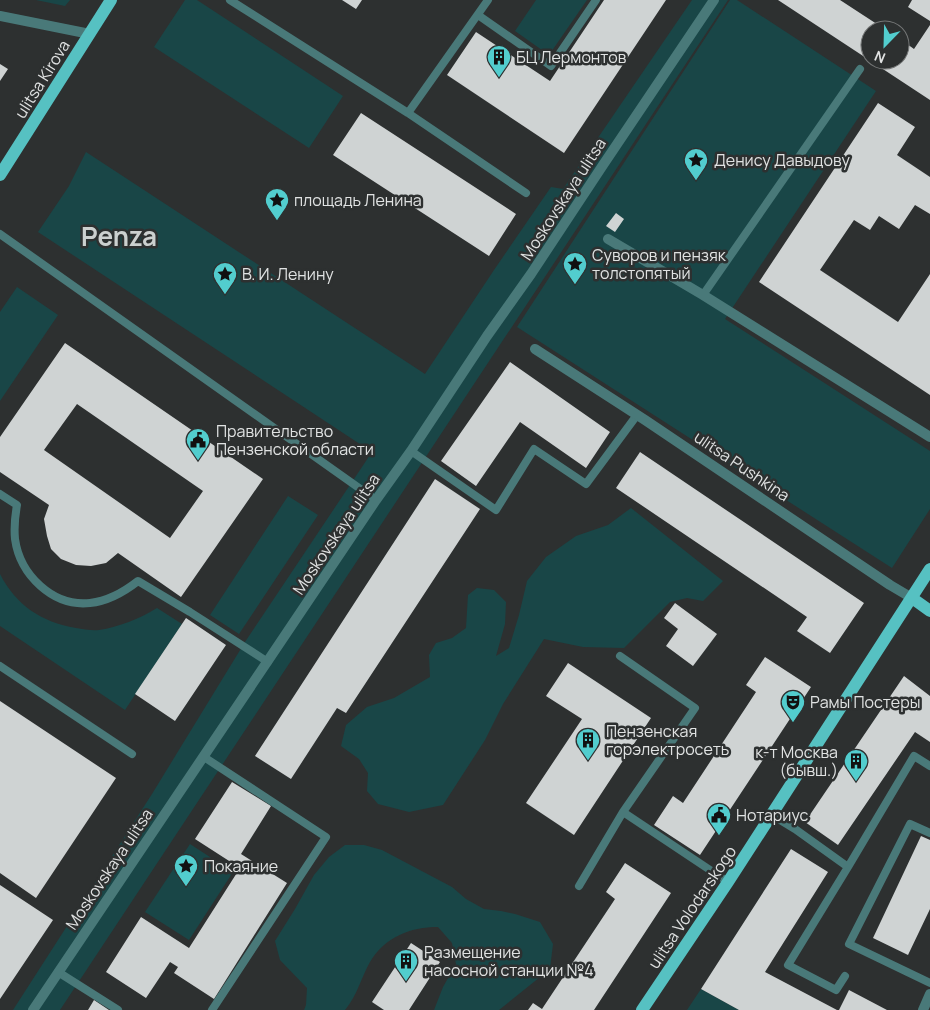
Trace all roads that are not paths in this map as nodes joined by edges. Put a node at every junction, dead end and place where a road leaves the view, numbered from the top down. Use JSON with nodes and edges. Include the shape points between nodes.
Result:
{"nodes":[{"id":1,"x":111,"y":0,"type":"edge"},
{"id":2,"x":230,"y":0,"type":"edge"},
{"id":3,"x":488,"y":0,"type":"edge"},
{"id":4,"x":596,"y":0,"type":"edge"},
{"id":5,"x":714,"y":0,"type":"edge"},
{"id":6,"x":478,"y":15,"type":"junction"},
{"id":7,"x":0,"y":16,"type":"edge"},
{"id":8,"x":90,"y":34,"type":"junction"},
{"id":9,"x":860,"y":69,"type":"dead end"},
{"id":10,"x":408,"y":113,"type":"junction"},
{"id":11,"x":0,"y":175,"type":"edge"},
{"id":12,"x":526,"y":193,"type":"dead end"},
{"id":13,"x":0,"y":234,"type":"edge"},
{"id":14,"x":608,"y":239,"type":"dead end"},
{"id":15,"x":703,"y":295,"type":"junction"},
{"id":16,"x":535,"y":349,"type":"dead end"},
{"id":17,"x":637,"y":415,"type":"junction"},
{"id":18,"x":930,"y":437,"type":"edge"},
{"id":19,"x":411,"y":451,"type":"junction"},
{"id":20,"x":0,"y":494,"type":"edge"},
{"id":21,"x":376,"y":500,"type":"junction"},
{"id":22,"x":930,"y":569,"type":"edge"},
{"id":23,"x":912,"y":598,"type":"junction"},
{"id":24,"x":930,"y":611,"type":"edge"},
{"id":25,"x":620,"y":656,"type":"dead end"},
{"id":26,"x":268,"y":662,"type":"junction"},
{"id":27,"x":0,"y":666,"type":"edge"},
{"id":28,"x":132,"y":754,"type":"dead end"},
{"id":29,"x":204,"y":757,"type":"junction"},
{"id":30,"x":930,"y":766,"type":"edge"},
{"id":31,"x":623,"y":812,"type":"junction"},
{"id":32,"x":772,"y":815,"type":"junction"},
{"id":33,"x":930,"y":833,"type":"edge"},
{"id":34,"x":848,"y":867,"type":"junction"},
{"id":35,"x":728,"y":882,"type":"junction"},
{"id":36,"x":579,"y":886,"type":"dead end"},
{"id":37,"x":58,"y":972,"type":"junction"},
{"id":38,"x":845,"y":976,"type":"dead end"},
{"id":39,"x":930,"y":983,"type":"edge"},
{"id":40,"x":930,"y":994,"type":"edge"},
{"id":41,"x":33,"y":1010,"type":"edge"},
{"id":42,"x":118,"y":1010,"type":"edge"},
{"id":43,"x":212,"y":1010,"type":"edge"},
{"id":44,"x":642,"y":1010,"type":"edge"},
{"id":45,"x":922,"y":1010,"type":"edge"}],
"edges":[{"from":1,"to":8,"type":"main road","name":"ulitsa Kirova"},
{"from":2,"to":10,"type":"lane"},
{"from":3,"to":6,"type":"lane"},
{"from":4,"to":6,"type":"lane","via":[[550,66]]},
{"from":5,"to":19,"type":"street","name":"Moskovskaya ulitsa"},
{"from":6,"to":10,"type":"lane"},
{"from":7,"to":8,"type":"street"},
{"from":8,"to":11,"type":"main road","name":"ulitsa Kirova"},
{"from":9,"to":15,"type":"lane"},
{"from":10,"to":12,"type":"lane"},
{"from":13,"to":21,"type":"lane"},
{"from":14,"to":15,"type":"street"},
{"from":15,"to":18,"type":"street"},
{"from":16,"to":17,"type":"street","name":"ulitsa Pushkina"},
{"from":17,"to":19,"type":"lane","via":[[586,484],[534,448],[496,510]]},
{"from":17,"to":23,"type":"street","name":"ulitsa Pushkina"},
{"from":19,"to":21,"type":"street","name":"Moskovskaya ulitsa"},
{"from":20,"to":26,"type":"lane","via":[[17,504],[15,540],[18,551],[22,563],[46,592],[88,604],[114,597],[138,581]]},
{"from":21,"to":26,"type":"street","name":"Moskovskaya ulitsa"},
{"from":22,"to":23,"type":"main road","name":"ulitsa Volodarskogo"},
{"from":23,"to":24,"type":"main road","name":"ulitsa Pushkina"},
{"from":23,"to":32,"type":"main road","name":"ulitsa Volodarskogo"},
{"from":25,"to":31,"type":"lane","via":[[695,708]]},
{"from":26,"to":29,"type":"street","name":"Moskovskaya ulitsa"},
{"from":27,"to":28,"type":"lane"},
{"from":29,"to":37,"type":"street","name":"Moskovskaya ulitsa"},
{"from":29,"to":43,"type":"lane","via":[[326,837]]},
{"from":30,"to":34,"type":"lane","via":[[914,756]]},
{"from":31,"to":35,"type":"lane"},
{"from":31,"to":36,"type":"lane"},
{"from":32,"to":34,"type":"lane"},
{"from":32,"to":35,"type":"main road","name":"ulitsa Volodarskogo"},
{"from":33,"to":39,"type":"lane","via":[[910,824],[849,944]]},
{"from":34,"to":38,"type":"lane","via":[[788,965],[836,990]]},
{"from":35,"to":44,"type":"main road","name":"ulitsa Volodarskogo"},
{"from":37,"to":41,"type":"street","name":"Moskovskaya ulitsa"},
{"from":37,"to":42,"type":"lane"},
{"from":40,"to":45,"type":"street"}]}
